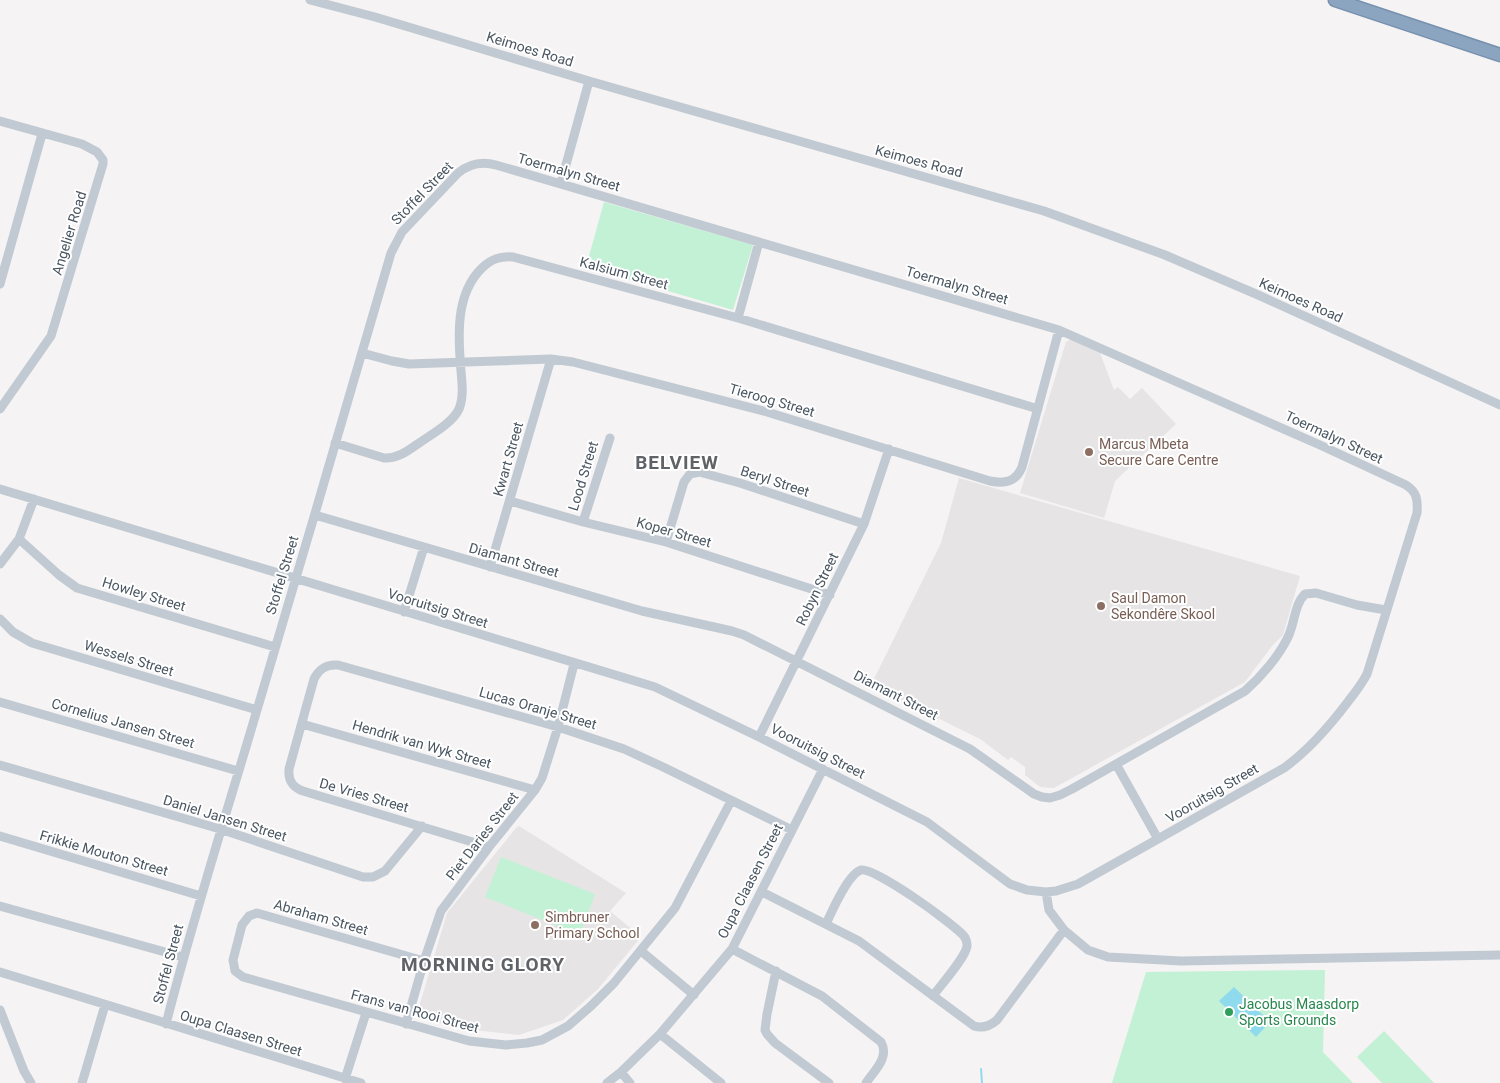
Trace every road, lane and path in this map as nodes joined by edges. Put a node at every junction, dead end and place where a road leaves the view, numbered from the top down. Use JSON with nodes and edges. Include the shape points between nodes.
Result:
{"nodes":[{"id":1,"x":310,"y":0,"type":"edge"},
{"id":2,"x":1335,"y":0,"type":"edge"},
{"id":3,"x":1500,"y":55,"type":"edge"},
{"id":4,"x":589,"y":81,"type":"junction"},
{"id":5,"x":0,"y":122,"type":"edge"},
{"id":6,"x":42,"y":134,"type":"junction"},
{"id":7,"x":474,"y":164,"type":"joint"},
{"id":8,"x":561,"y":183,"type":"junction"},
{"id":9,"x":759,"y":242,"type":"junction"},
{"id":10,"x":0,"y":284,"type":"edge"},
{"id":11,"x":738,"y":318,"type":"junction"},
{"id":12,"x":1059,"y":330,"type":"junction"},
{"id":13,"x":362,"y":353,"type":"junction"},
{"id":14,"x":551,"y":359,"type":"junction"},
{"id":15,"x":460,"y":362,"type":"junction"},
{"id":16,"x":1500,"y":405,"type":"edge"},
{"id":17,"x":0,"y":409,"type":"edge"},
{"id":18,"x":1038,"y":409,"type":"junction"},
{"id":19,"x":610,"y":438,"type":"dead end"},
{"id":20,"x":335,"y":444,"type":"junction"},
{"id":21,"x":889,"y":449,"type":"junction"},
{"id":22,"x":0,"y":489,"type":"edge"},
{"id":23,"x":1413,"y":490,"type":"joint"},
{"id":24,"x":34,"y":499,"type":"junction"},
{"id":25,"x":510,"y":500,"type":"junction"},
{"id":26,"x":315,"y":515,"type":"junction"},
{"id":27,"x":583,"y":522,"type":"junction"},
{"id":28,"x":864,"y":524,"type":"junction"},
{"id":29,"x":19,"y":539,"type":"junction"},
{"id":30,"x":666,"y":542,"type":"junction"},
{"id":31,"x":424,"y":547,"type":"junction"},
{"id":32,"x":0,"y":564,"type":"edge"},
{"id":33,"x":490,"y":567,"type":"junction"},
{"id":34,"x":296,"y":580,"type":"junction"},
{"id":35,"x":830,"y":595,"type":"junction"},
{"id":36,"x":1386,"y":610,"type":"junction"},
{"id":37,"x":404,"y":612,"type":"junction"},
{"id":38,"x":0,"y":619,"type":"edge"},
{"id":39,"x":275,"y":648,"type":"junction"},
{"id":40,"x":797,"y":661,"type":"junction"},
{"id":41,"x":574,"y":664,"type":"junction"},
{"id":42,"x":0,"y":702,"type":"edge"},
{"id":43,"x":257,"y":710,"type":"junction"},
{"id":44,"x":302,"y":724,"type":"junction"},
{"id":45,"x":558,"y":728,"type":"junction"},
{"id":46,"x":759,"y":737,"type":"junction"},
{"id":47,"x":1116,"y":764,"type":"junction"},
{"id":48,"x":0,"y":765,"type":"edge"},
{"id":49,"x":823,"y":769,"type":"junction"},
{"id":50,"x":238,"y":772,"type":"junction"},
{"id":51,"x":535,"y":790,"type":"junction"},
{"id":52,"x":731,"y":801,"type":"junction"},
{"id":53,"x":422,"y":826,"type":"junction"},
{"id":54,"x":220,"y":830,"type":"junction"},
{"id":55,"x":792,"y":830,"type":"junction"},
{"id":56,"x":0,"y":836,"type":"edge"},
{"id":57,"x":1158,"y":839,"type":"junction"},
{"id":58,"x":489,"y":847,"type":"junction"},
{"id":59,"x":762,"y":892,"type":"junction"},
{"id":60,"x":1046,"y":892,"type":"junction"},
{"id":61,"x":201,"y":896,"type":"junction"},
{"id":62,"x":0,"y":906,"type":"edge"},
{"id":63,"x":826,"y":924,"type":"junction"},
{"id":64,"x":1064,"y":930,"type":"junction"},
{"id":65,"x":732,"y":949,"type":"junction"},
{"id":66,"x":641,"y":951,"type":"junction"},
{"id":67,"x":1500,"y":955,"type":"edge"},
{"id":68,"x":183,"y":957,"type":"junction"},
{"id":69,"x":424,"y":961,"type":"junction"},
{"id":70,"x":776,"y":971,"type":"junction"},
{"id":71,"x":0,"y":972,"type":"edge"},
{"id":72,"x":243,"y":977,"type":"joint"},
{"id":73,"x":694,"y":996,"type":"junction"},
{"id":74,"x":933,"y":996,"type":"junction"},
{"id":75,"x":105,"y":1005,"type":"junction"},
{"id":76,"x":0,"y":1010,"type":"edge"},
{"id":77,"x":366,"y":1013,"type":"junction"},
{"id":78,"x":166,"y":1024,"type":"junction"},
{"id":79,"x":406,"y":1024,"type":"junction"},
{"id":80,"x":660,"y":1034,"type":"junction"},
{"id":81,"x":621,"y":1072,"type":"junction"},
{"id":82,"x":345,"y":1079,"type":"junction"},
{"id":83,"x":31,"y":1083,"type":"edge"},
{"id":84,"x":82,"y":1083,"type":"edge"},
{"id":85,"x":360,"y":1083,"type":"edge"},
{"id":86,"x":607,"y":1083,"type":"edge"},
{"id":87,"x":630,"y":1083,"type":"edge"},
{"id":88,"x":721,"y":1083,"type":"edge"},
{"id":89,"x":829,"y":1083,"type":"edge"},
{"id":90,"x":866,"y":1083,"type":"edge"}],
"edges":[{"from":1,"to":4,"type":"street","name":"Keimoes Road"},
{"from":2,"to":3,"type":"highway"},
{"from":4,"to":8,"type":"street"},
{"from":4,"to":16,"type":"street","name":"Keimoes Road","via":[[983,192],[1101,231],[1256,294]]},
{"from":5,"to":6,"type":"street","name":"Angelier Road"},
{"from":6,"to":10,"type":"street"},
{"from":6,"to":17,"type":"street","name":"Angelier Road","via":[[94,149],[103,160],[102,167],[51,336]]},
{"from":7,"to":8,"type":"street","name":"Toermalyn Street","via":[[491,164]]},
{"from":7,"to":13,"type":"street","name":"Stoffel Street","via":[[458,173],[397,240]]},
{"from":8,"to":9,"type":"street","name":"Toermalyn Street"},
{"from":9,"to":11,"type":"street"},
{"from":9,"to":12,"type":"street","name":"Toermalyn Street"},
{"from":11,"to":15,"type":"street","name":"Kalsium Street","via":[[501,256],[476,274],[463,301],[459,321]]},
{"from":11,"to":18,"type":"street","name":"Kalsium Street"},
{"from":12,"to":18,"type":"street","name":"Tieroog Street"},
{"from":12,"to":23,"type":"street","name":"Toermalyn Street","via":[[1311,441]]},
{"from":13,"to":15,"type":"street","name":"Tieroog Street","via":[[409,364]]},
{"from":13,"to":20,"type":"street","name":"Stoffel Street"},
{"from":14,"to":15,"type":"street","name":"Tieroog Street"},
{"from":14,"to":21,"type":"street","name":"Tieroog Street","via":[[725,400]]},
{"from":14,"to":25,"type":"street","name":"Kwart Street"},
{"from":15,"to":20,"type":"street","name":"Kalsium Street","via":[[462,401],[458,411],[420,443],[401,455],[388,458]]},
{"from":18,"to":21,"type":"street","name":"Tieroog Street","via":[[1020,471],[1007,482],[990,481]]},
{"from":19,"to":27,"type":"street","name":"Lood Street"},
{"from":20,"to":26,"type":"street","name":"Stoffel Street"},
{"from":21,"to":28,"type":"street","name":"Robyn Street"},
{"from":22,"to":24,"type":"street","name":"Vooruitsig Street"},
{"from":23,"to":36,"type":"street","name":"Vooruitsig Street","via":[[1418,501],[1417,513]]},
{"from":24,"to":29,"type":"street"},
{"from":24,"to":34,"type":"street","name":"Vooruitsig Street"},
{"from":25,"to":27,"type":"street","name":"Koper Street"},
{"from":25,"to":33,"type":"street","name":"Kwart Street"},
{"from":26,"to":31,"type":"street","name":"Diamant Street"},
{"from":26,"to":34,"type":"street","name":"Stoffel Street"},
{"from":27,"to":30,"type":"street","name":"Koper Street"},
{"from":28,"to":30,"type":"street","name":"Beryl Street","via":[[699,472],[690,474],[684,482]]},
{"from":28,"to":35,"type":"street","name":"Robyn Street"},
{"from":29,"to":32,"type":"street"},
{"from":29,"to":39,"type":"street","name":"Howley Street","via":[[77,588]]},
{"from":30,"to":35,"type":"street","name":"Koper Street"},
{"from":31,"to":33,"type":"street","name":"Diamant Street"},
{"from":31,"to":37,"type":"street"},
{"from":33,"to":40,"type":"street","name":"Diamant Street","via":[[659,616],[732,631]]},
{"from":34,"to":37,"type":"street","name":"Vooruitsig Street"},
{"from":34,"to":39,"type":"street","name":"Stoffel Street"},
{"from":35,"to":40,"type":"street","name":"Robyn Street"},
{"from":36,"to":47,"type":"street","name":"Diamant Street","via":[[1316,592],[1305,594],[1286,640],[1245,692]]},
{"from":36,"to":57,"type":"street","name":"Vooruitsig Street","via":[[1364,679],[1311,747],[1284,768]]},
{"from":37,"to":41,"type":"street","name":"Vooruitsig Street"},
{"from":38,"to":43,"type":"street","name":"Wessels Street","via":[[13,632],[32,643]]},
{"from":39,"to":43,"type":"street","name":"Stoffel Street"},
{"from":40,"to":46,"type":"street","name":"Robyn Street"},
{"from":40,"to":47,"type":"street","name":"Diamant Street","via":[[970,748],[1039,796],[1050,798],[1060,795]]},
{"from":41,"to":45,"type":"street","name":"Piet Daries Street"},
{"from":41,"to":46,"type":"street","name":"Vooruitsig Street","via":[[655,687]]},
{"from":42,"to":50,"type":"street","name":"Cornelius Jansen Street"},
{"from":43,"to":50,"type":"street","name":"Stoffel Street"},
{"from":44,"to":45,"type":"street","name":"Lucas Oranje Street","via":[[314,679],[322,668],[333,665]]},
{"from":44,"to":51,"type":"street","name":"Hendrik van Wyk Street"},
{"from":44,"to":53,"type":"street","name":"De Vries Street","via":[[289,775],[297,788]]},
{"from":45,"to":51,"type":"street","name":"Piet Daries Street","via":[[544,774]]},
{"from":45,"to":52,"type":"street","name":"Lucas Oranje Street","via":[[634,753]]},
{"from":46,"to":49,"type":"street","name":"Vooruitsig Street"},
{"from":47,"to":57,"type":"street"},
{"from":48,"to":54,"type":"street","name":"Daniel Jansen Street"},
{"from":49,"to":55,"type":"street","name":"Oupa Claasen Street"},
{"from":49,"to":60,"type":"street","name":"Vooruitsig Street","via":[[935,827],[1010,884]]},
{"from":50,"to":54,"type":"street","name":"Stoffel Street"},
{"from":51,"to":58,"type":"street","name":"Piet Daries Street"},
{"from":52,"to":55,"type":"street","name":"Lucas Oranje Street"},
{"from":52,"to":66,"type":"street","name":"Frans van Rooi Street","via":[[678,902]]},
{"from":53,"to":54,"type":"street","name":"Daniel Jansen Street","via":[[389,867],[373,877],[363,877]]},
{"from":53,"to":58,"type":"street","name":"De Vries Street"},
{"from":54,"to":61,"type":"street","name":"Stoffel Street"},
{"from":55,"to":59,"type":"street","name":"Oupa Claasen Street"},
{"from":56,"to":61,"type":"street","name":"Frikkie Mouton Street"},
{"from":57,"to":60,"type":"street","name":"Vooruitsig Street","via":[[1078,884]]},
{"from":58,"to":69,"type":"street","name":"Piet Daries Street","via":[[441,911]]},
{"from":59,"to":63,"type":"street"},
{"from":59,"to":65,"type":"street","name":"Oupa Claasen Street"},
{"from":60,"to":64,"type":"street","via":[[1049,910]]},
{"from":61,"to":68,"type":"street","name":"Stoffel Street"},
{"from":62,"to":68,"type":"street"},
{"from":63,"to":74,"type":"street","via":[[859,941]]},
{"from":63,"to":74,"type":"street","via":[[848,882],[860,870],[870,871],[896,884],[966,938],[964,955]]},
{"from":64,"to":67,"type":"street","via":[[1091,952],[1123,959],[1181,961]]},
{"from":64,"to":74,"type":"street","via":[[997,1020],[987,1027],[974,1026]]},
{"from":65,"to":70,"type":"street"},
{"from":65,"to":73,"type":"street","name":"Oupa Claasen Street"},
{"from":66,"to":73,"type":"street"},
{"from":66,"to":79,"type":"street","name":"Frans van Rooi Street","via":[[579,1017],[542,1040],[488,1044]]},
{"from":68,"to":78,"type":"street","name":"Stoffel Street"},
{"from":69,"to":72,"type":"street","name":"Abraham Street","via":[[257,913],[249,916],[242,925],[233,960],[235,971]]},
{"from":69,"to":79,"type":"street","name":"Piet Daries Street"},
{"from":70,"to":89,"type":"street","via":[[765,1030],[775,1043]]},
{"from":70,"to":90,"type":"street","via":[[822,996],[881,1042],[884,1057]]},
{"from":71,"to":75,"type":"street","name":"Oupa Claasen Street"},
{"from":72,"to":77,"type":"street","name":"Frans van Rooi Street"},
{"from":73,"to":80,"type":"street","name":"Oupa Claasen Street"},
{"from":75,"to":78,"type":"street","name":"Oupa Claasen Street"},
{"from":75,"to":84,"type":"street"},
{"from":76,"to":83,"type":"street"},
{"from":77,"to":79,"type":"street","name":"Frans van Rooi Street"},
{"from":77,"to":82,"type":"street"},
{"from":78,"to":82,"type":"street","name":"Oupa Claasen Street"},
{"from":80,"to":81,"type":"street","name":"Oupa Claasen Street"},
{"from":80,"to":88,"type":"street"},
{"from":81,"to":86,"type":"street","name":"Oupa Claasen Street"},
{"from":81,"to":87,"type":"street"},
{"from":82,"to":85,"type":"street","name":"Oupa Claasen Street"}]}
